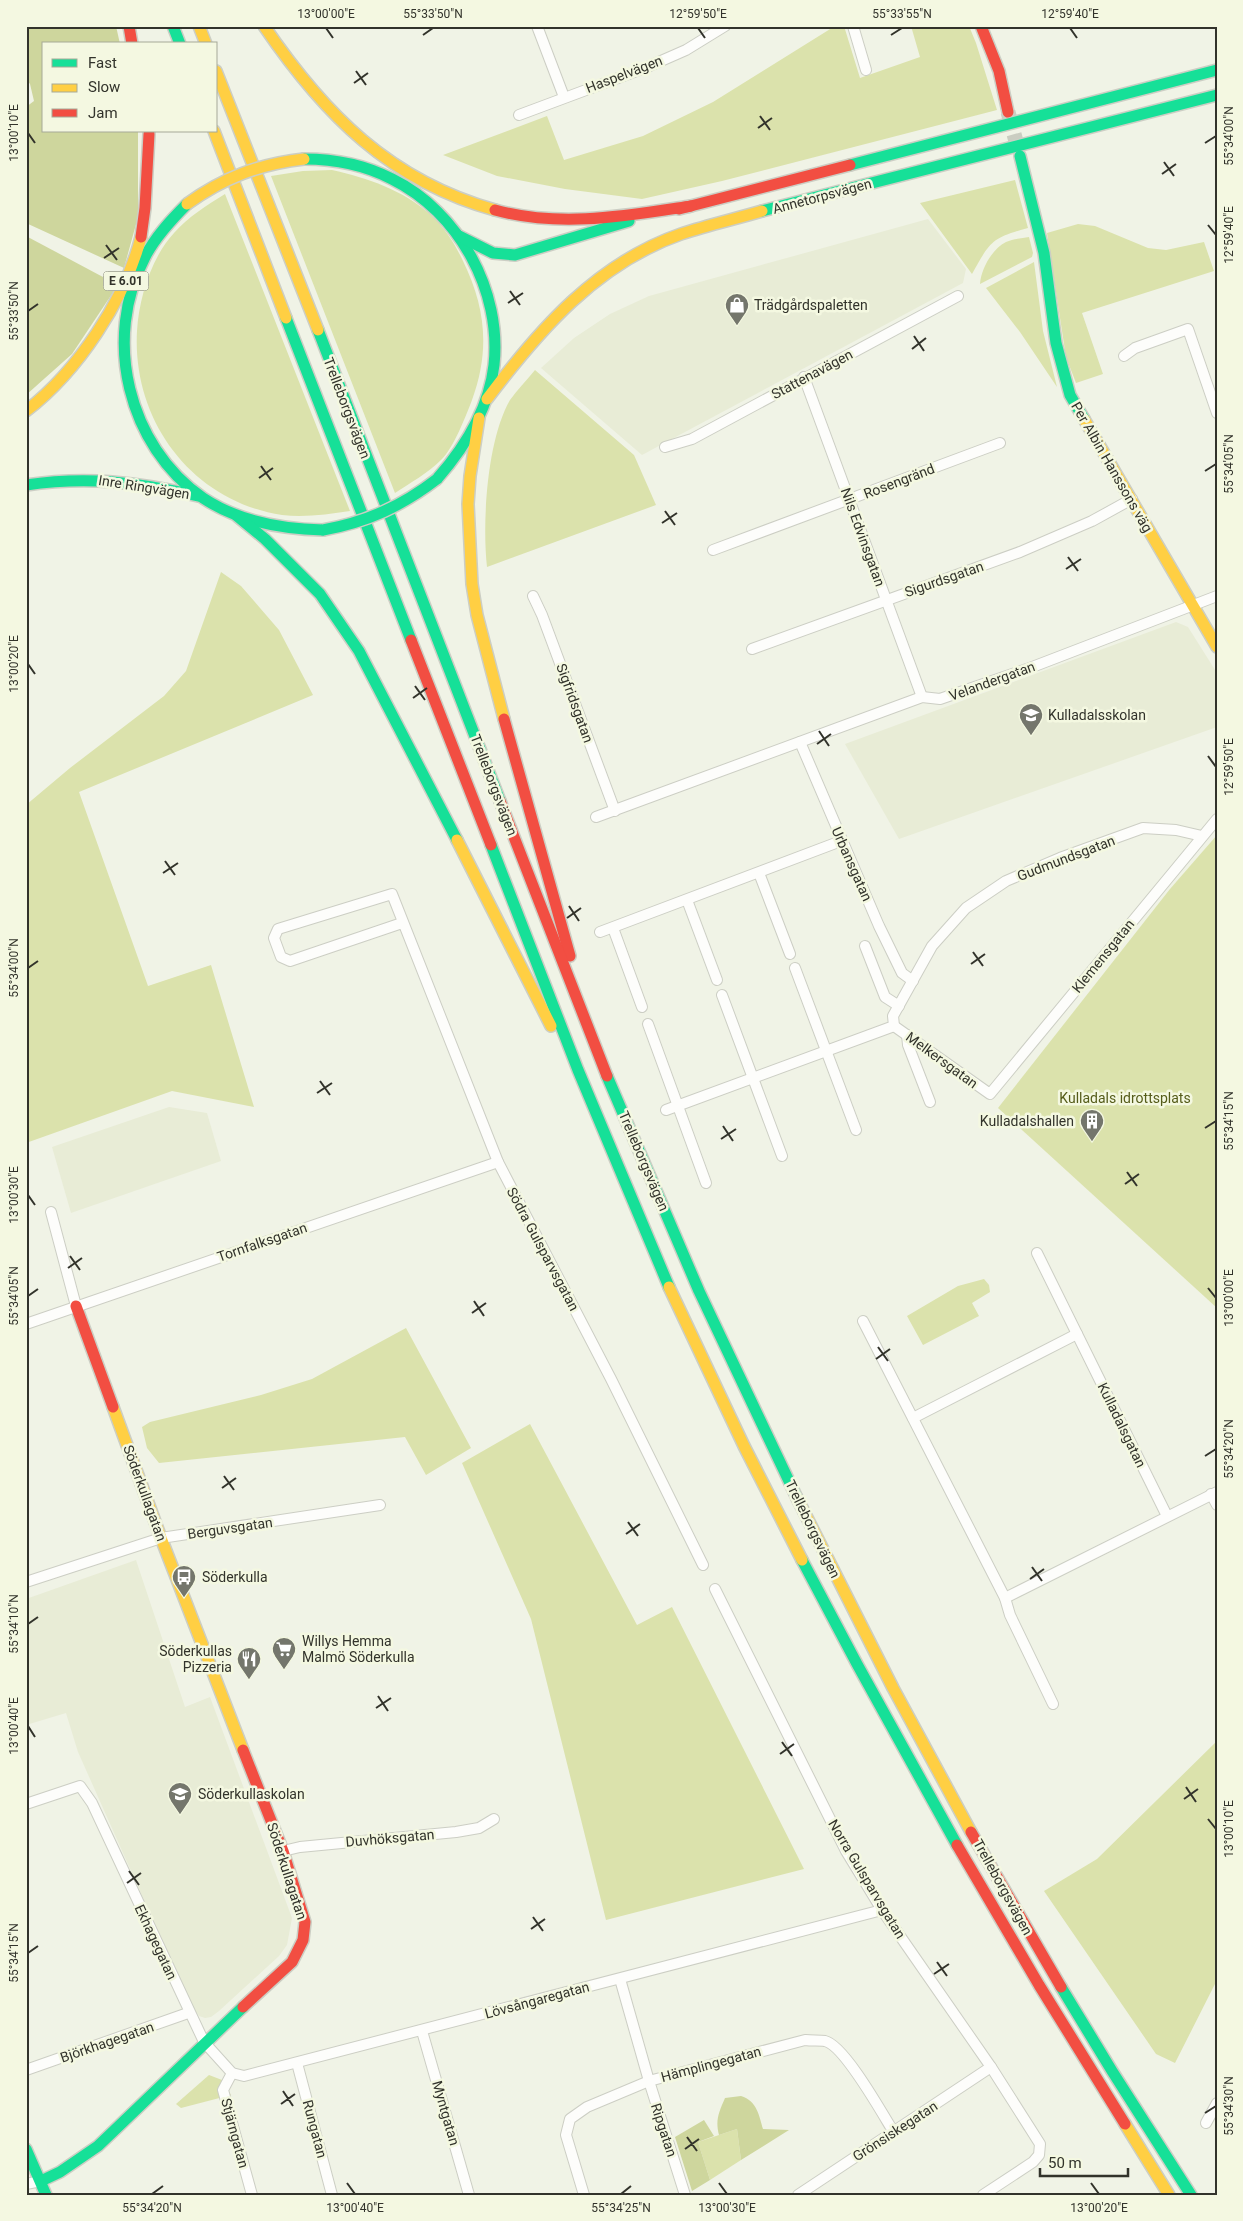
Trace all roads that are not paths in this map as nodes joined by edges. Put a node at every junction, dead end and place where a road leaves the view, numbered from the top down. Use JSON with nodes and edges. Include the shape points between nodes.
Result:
{"nodes":[{"id":1,"x":128,"y":26,"type":"edge"},
{"id":2,"x":173,"y":26,"type":"edge"},
{"id":3,"x":199,"y":26,"type":"edge"},
{"id":4,"x":253,"y":26,"type":"edge"},
{"id":5,"x":264,"y":26,"type":"edge"},
{"id":6,"x":537,"y":26,"type":"edge"},
{"id":7,"x":725,"y":26,"type":"edge"},
{"id":8,"x":853,"y":26,"type":"edge"},
{"id":9,"x":980,"y":26,"type":"edge"},
{"id":10,"x":132,"y":42,"type":"edge"},
{"id":11,"x":179,"y":42,"type":"edge"},
{"id":12,"x":205,"y":42,"type":"edge"},
{"id":13,"x":866,"y":70,"type":"dead end"},
{"id":14,"x":1217,"y":70,"type":"edge"},
{"id":15,"x":218,"y":76,"type":"edge"},
{"id":16,"x":286,"y":76,"type":"dead end"},
{"id":17,"x":1217,"y":96,"type":"edge"},
{"id":18,"x":564,"y":97,"type":"junction"},
{"id":19,"x":1008,"y":112,"type":"tunnel mouth"},
{"id":20,"x":319,"y":114,"type":"dead end"},
{"id":21,"x":519,"y":115,"type":"dead end"},
{"id":22,"x":149,"y":132,"type":"edge"},
{"id":23,"x":214,"y":132,"type":"edge"},
{"id":24,"x":1020,"y":156,"type":"tunnel mouth"},
{"id":25,"x":382,"y":173,"type":"junction"},
{"id":26,"x":691,"y":206,"type":"junction"},
{"id":27,"x":460,"y":236,"type":"junction"},
{"id":28,"x":139,"y":267,"type":"junction"},
{"id":29,"x":958,"y":296,"type":"dead end"},
{"id":30,"x":128,"y":300,"type":"junction"},
{"id":31,"x":1124,"y":356,"type":"dead end"},
{"id":32,"x":804,"y":378,"type":"junction"},
{"id":33,"x":486,"y":401,"type":"junction"},
{"id":34,"x":38,"y":402,"type":"junction"},
{"id":35,"x":26,"y":410,"type":"edge"},
{"id":36,"x":1217,"y":412,"type":"edge"},
{"id":37,"x":479,"y":418,"type":"junction"},
{"id":38,"x":1000,"y":442,"type":"dead end"},
{"id":39,"x":665,"y":447,"type":"dead end"},
{"id":40,"x":28,"y":485,"type":"edge"},
{"id":41,"x":202,"y":497,"type":"junction"},
{"id":42,"x":1132,"y":499,"type":"junction"},
{"id":43,"x":849,"y":500,"type":"junction"},
{"id":44,"x":236,"y":516,"type":"junction"},
{"id":45,"x":713,"y":550,"type":"dead end"},
{"id":46,"x":533,"y":596,"type":"dead end"},
{"id":47,"x":1217,"y":596,"type":"edge"},
{"id":48,"x":886,"y":599,"type":"junction"},
{"id":49,"x":1192,"y":604,"type":"junction"},
{"id":50,"x":1217,"y":647,"type":"edge"},
{"id":51,"x":752,"y":649,"type":"dead end"},
{"id":52,"x":922,"y":697,"type":"junction"},
{"id":53,"x":800,"y":742,"type":"junction"},
{"id":54,"x":615,"y":811,"type":"junction"},
{"id":55,"x":596,"y":816,"type":"dead end"},
{"id":56,"x":1217,"y":819,"type":"edge"},
{"id":57,"x":1202,"y":836,"type":"junction"},
{"id":58,"x":841,"y":841,"type":"junction"},
{"id":59,"x":759,"y":873,"type":"junction"},
{"id":60,"x":687,"y":900,"type":"junction"},
{"id":61,"x":402,"y":924,"type":"junction"},
{"id":62,"x":613,"y":928,"type":"junction"},
{"id":63,"x":600,"y":932,"type":"dead end"},
{"id":64,"x":866,"y":946,"type":"dead end"},
{"id":65,"x":790,"y":954,"type":"dead end"},
{"id":66,"x":795,"y":968,"type":"dead end"},
{"id":67,"x":717,"y":980,"type":"dead end"},
{"id":68,"x":913,"y":981,"type":"junction"},
{"id":69,"x":722,"y":996,"type":"dead end"},
{"id":70,"x":578,"y":1001,"type":"junction"},
{"id":71,"x":899,"y":1006,"type":"junction"},
{"id":72,"x":642,"y":1007,"type":"dead end"},
{"id":73,"x":648,"y":1024,"type":"dead end"},
{"id":74,"x":894,"y":1026,"type":"junction"},
{"id":75,"x":907,"y":1035,"type":"junction"},
{"id":76,"x":827,"y":1051,"type":"junction"},
{"id":77,"x":578,"y":1070,"type":"junction"},
{"id":78,"x":753,"y":1077,"type":"junction"},
{"id":79,"x":990,"y":1094,"type":"joint"},
{"id":80,"x":930,"y":1102,"type":"dead end"},
{"id":81,"x":678,"y":1106,"type":"junction"},
{"id":82,"x":666,"y":1110,"type":"dead end"},
{"id":83,"x":856,"y":1130,"type":"dead end"},
{"id":84,"x":782,"y":1156,"type":"dead end"},
{"id":85,"x":498,"y":1162,"type":"junction"},
{"id":86,"x":706,"y":1182,"type":"dead end"},
{"id":87,"x":51,"y":1212,"type":"dead end"},
{"id":88,"x":1037,"y":1253,"type":"dead end"},
{"id":89,"x":76,"y":1306,"type":"junction"},
{"id":90,"x":863,"y":1321,"type":"dead end"},
{"id":91,"x":26,"y":1324,"type":"edge"},
{"id":92,"x":1077,"y":1334,"type":"junction"},
{"id":93,"x":913,"y":1418,"type":"junction"},
{"id":94,"x":1214,"y":1493,"type":"edge"},
{"id":95,"x":1217,"y":1505,"type":"edge"},
{"id":96,"x":380,"y":1506,"type":"dead end"},
{"id":97,"x":1167,"y":1516,"type":"junction"},
{"id":98,"x":161,"y":1538,"type":"junction"},
{"id":99,"x":703,"y":1565,"type":"dead end"},
{"id":100,"x":26,"y":1582,"type":"edge"},
{"id":101,"x":715,"y":1589,"type":"dead end"},
{"id":102,"x":1005,"y":1598,"type":"junction"},
{"id":103,"x":1053,"y":1704,"type":"dead end"},
{"id":104,"x":26,"y":1804,"type":"edge"},
{"id":105,"x":494,"y":1819,"type":"dead end"},
{"id":106,"x":283,"y":1851,"type":"junction"},
{"id":107,"x":882,"y":1910,"type":"junction"},
{"id":108,"x":620,"y":1979,"type":"junction"},
{"id":109,"x":188,"y":2013,"type":"junction"},
{"id":110,"x":422,"y":2030,"type":"junction"},
{"id":111,"x":204,"y":2042,"type":"junction"},
{"id":112,"x":297,"y":2063,"type":"junction"},
{"id":113,"x":991,"y":2067,"type":"junction"},
{"id":114,"x":26,"y":2070,"type":"edge"},
{"id":115,"x":232,"y":2073,"type":"junction"},
{"id":116,"x":649,"y":2081,"type":"junction"},
{"id":117,"x":1217,"y":2103,"type":"edge"},
{"id":118,"x":1206,"y":2123,"type":"dead end"},
{"id":119,"x":893,"y":2131,"type":"junction"},
{"id":120,"x":26,"y":2149,"type":"edge"},
{"id":121,"x":41,"y":2181,"type":"junction"},
{"id":122,"x":26,"y":2184,"type":"edge"},
{"id":123,"x":46,"y":2195,"type":"edge"},
{"id":124,"x":252,"y":2195,"type":"edge"},
{"id":125,"x":332,"y":2195,"type":"edge"},
{"id":126,"x":469,"y":2195,"type":"edge"},
{"id":127,"x":584,"y":2195,"type":"edge"},
{"id":128,"x":685,"y":2195,"type":"edge"},
{"id":129,"x":798,"y":2195,"type":"edge"},
{"id":130,"x":983,"y":2195,"type":"edge"},
{"id":131,"x":1169,"y":2195,"type":"edge"},
{"id":132,"x":1192,"y":2195,"type":"edge"}],
"edges":[{"from":1,"to":10,"type":"main road"},
{"from":2,"to":11,"type":"main road"},
{"from":3,"to":12,"type":"main road"},
{"from":4,"to":16,"type":"main road"},
{"from":5,"to":26,"type":"main road","via":[[301,78],[343,123],[404,171],[452,195],[492,210],[559,220],[612,217]]},
{"from":6,"to":18,"type":"street"},
{"from":7,"to":18,"type":"street","name":"Haspelvägen","via":[[686,50]]},
{"from":8,"to":13,"type":"street"},
{"from":9,"to":19,"type":"main road","via":[[999,71]]},
{"from":14,"to":26,"type":"main road","name":"Annetorpsvägen"},
{"from":15,"to":70,"type":"main road","name":"Trelleborgsvägen"},
{"from":17,"to":33,"type":"main road","name":"Annetorpsvägen","via":[[775,208],[657,244],[608,271],[561,310],[523,351]]},
{"from":18,"to":21,"type":"street","name":"Haspelvägen"},
{"from":20,"to":25,"type":"main road"},
{"from":22,"to":28,"type":"main road","via":[[153,168],[151,217]]},
{"from":22,"to":34,"type":"main road","number":"E 6.01","via":[[145,212],[136,255],[123,289],[98,332]]},
{"from":23,"to":77,"type":"main road","name":"Trelleborgsvägen"},
{"from":24,"to":42,"type":"main road","name":"Per Albin Hanssons väg","via":[[1044,253],[1061,370],[1082,418]]},
{"from":25,"to":27,"type":"main road","via":[[425,199]]},
{"from":25,"to":28,"type":"main road","bridge":true,"via":[[330,160],[304,159],[279,161],[230,176],[208,188],[168,222]]},
{"from":26,"to":27,"type":"main road","name":"Annetorpsvägen","via":[[593,230],[521,254],[498,254]]},
{"from":27,"to":33,"type":"main road","via":[[480,273],[492,315],[494,358]]},
{"from":28,"to":30,"type":"main road"},
{"from":29,"to":32,"type":"street","name":"Stattenavägen"},
{"from":30,"to":34,"type":"main road","via":[[114,326],[67,377]]},
{"from":30,"to":41,"type":"main road","via":[[122,345],[134,410],[143,430],[168,467]]},
{"from":31,"to":36,"type":"street","via":[[1135,348],[1188,329]]},
{"from":32,"to":39,"type":"street","name":"Stattenavägen","via":[[692,439]]},
{"from":32,"to":43,"type":"street","name":"Nils Edvinsgatan"},
{"from":33,"to":37,"type":"main road"},
{"from":34,"to":35,"type":"main road","number":"E 6.01"},
{"from":37,"to":44,"type":"main road","bridge":true,"via":[[468,440],[437,479],[417,495],[373,519],[323,530],[279,528]]},
{"from":37,"to":70,"type":"main road","via":[[468,504],[477,615],[502,715],[562,923]]},
{"from":38,"to":43,"type":"street","name":"Rosengränd"},
{"from":40,"to":41,"type":"main road","name":"Inre Ringvägen","via":[[58,480],[109,479]]},
{"from":41,"to":44,"type":"main road"},
{"from":42,"to":48,"type":"street","name":"Sigurdsgatan","via":[[1092,521],[1020,552]]},
{"from":42,"to":49,"type":"main road","name":"Per Albin Hanssons väg"},
{"from":43,"to":45,"type":"street","name":"Rosengränd"},
{"from":43,"to":48,"type":"street","name":"Nils Edvinsgatan"},
{"from":44,"to":77,"type":"main road","via":[[265,539],[315,588],[359,651],[543,1013]]},
{"from":46,"to":54,"type":"street","name":"Sigfridsgatan"},
{"from":47,"to":49,"type":"street","name":"Velandergatan"},
{"from":48,"to":51,"type":"street","name":"Sigurdsgatan"},
{"from":48,"to":52,"type":"street","name":"Nils Edvinsgatan"},
{"from":49,"to":50,"type":"main road","name":"Per Albin Hanssons väg"},
{"from":49,"to":52,"type":"street","name":"Velandergatan","via":[[1027,669],[940,699]]},
{"from":52,"to":53,"type":"street","name":"Velandergatan"},
{"from":53,"to":54,"type":"street","name":"Velandergatan"},
{"from":53,"to":58,"type":"street","name":"Urbansgatan"},
{"from":54,"to":55,"type":"street","name":"Velandergatan"},
{"from":56,"to":57,"type":"street","name":"Klemensgatan"},
{"from":57,"to":68,"type":"street","name":"Gudmundsgatan","via":[[1143,828],[1006,881],[966,908],[932,946]]},
{"from":57,"to":79,"type":"street","name":"Klemensgatan"},
{"from":58,"to":59,"type":"street"},
{"from":58,"to":68,"type":"street","name":"Urbansgatan","via":[[902,973]]},
{"from":59,"to":60,"type":"street"},
{"from":59,"to":65,"type":"street"},
{"from":60,"to":62,"type":"street"},
{"from":60,"to":67,"type":"street"},
{"from":61,"to":61,"type":"street","name":"Södra Gulsparvsgatan","via":[[290,961],[281,957],[274,938],[278,929],[392,894]]},
{"from":61,"to":85,"type":"street","name":"Södra Gulsparvsgatan"},
{"from":62,"to":63,"type":"street"},
{"from":62,"to":72,"type":"street"},
{"from":64,"to":71,"type":"street","via":[[885,997]]},
{"from":66,"to":76,"type":"street"},
{"from":68,"to":71,"type":"street","name":"Gudmundsgatan"},
{"from":69,"to":78,"type":"street"},
{"from":70,"to":132,"type":"main road","name":"Trelleborgsvägen","via":[[638,1151],[730,1359],[825,1556],[1006,1893],[1123,2088]]},
{"from":71,"to":74,"type":"street","name":"Gudmundsgatan","via":[[893,1016]]},
{"from":73,"to":81,"type":"street"},
{"from":74,"to":75,"type":"street","name":"Melkersgatan"},
{"from":74,"to":76,"type":"street"},
{"from":75,"to":79,"type":"street","name":"Melkersgatan"},
{"from":75,"to":80,"type":"street"},
{"from":76,"to":78,"type":"street"},
{"from":76,"to":83,"type":"street"},
{"from":77,"to":131,"type":"main road","name":"Trelleborgsvägen","via":[[690,1334],[862,1673],[994,1910]]},
{"from":78,"to":81,"type":"street"},
{"from":78,"to":84,"type":"street"},
{"from":81,"to":82,"type":"street"},
{"from":81,"to":86,"type":"street"},
{"from":85,"to":89,"type":"street","name":"Tornfalksgatan"},
{"from":85,"to":99,"type":"street","name":"Södra Gulsparvsgatan"},
{"from":87,"to":89,"type":"street","name":"Söderkullagatan"},
{"from":88,"to":92,"type":"street","name":"Kulladalsgatan"},
{"from":89,"to":91,"type":"street","name":"Tornfalksgatan"},
{"from":89,"to":98,"type":"main road","name":"Söderkullagatan"},
{"from":90,"to":93,"type":"street"},
{"from":92,"to":93,"type":"street"},
{"from":92,"to":97,"type":"street","name":"Kulladalsgatan"},
{"from":93,"to":102,"type":"street"},
{"from":94,"to":95,"type":"street"},
{"from":94,"to":97,"type":"street"},
{"from":96,"to":98,"type":"street","name":"Berguvsgatan"},
{"from":97,"to":102,"type":"street"},
{"from":98,"to":100,"type":"street","name":"Berguvsgatan"},
{"from":98,"to":106,"type":"main road","name":"Söderkullagatan"},
{"from":101,"to":107,"type":"street","name":"Norra Gulsparvsgatan","via":[[846,1850]]},
{"from":102,"to":103,"type":"street"},
{"from":104,"to":109,"type":"street","name":"Ekhagegatan","via":[[80,1786],[92,1803]]},
{"from":105,"to":106,"type":"street","name":"Duvhöksgatan","via":[[479,1828],[456,1832]]},
{"from":106,"to":111,"type":"main road","name":"Söderkullagatan","via":[[305,1922],[302,1945],[288,1967]]},
{"from":107,"to":108,"type":"street","name":"Lövsångaregatan"},
{"from":107,"to":113,"type":"street","name":"Norra Gulsparvsgatan"},
{"from":108,"to":110,"type":"street","name":"Lövsångaregatan"},
{"from":108,"to":116,"type":"street","name":"Ripgatan"},
{"from":109,"to":111,"type":"street","name":"Ekhagegatan"},
{"from":109,"to":114,"type":"street","name":"Björkhagegatan"},
{"from":110,"to":112,"type":"street","name":"Lövsångaregatan"},
{"from":110,"to":126,"type":"street","name":"Myntgatan"},
{"from":111,"to":115,"type":"street"},
{"from":111,"to":121,"type":"main road","name":"Söderkullagatan","via":[[98,2145],[76,2163]]},
{"from":112,"to":115,"type":"street","name":"Lövsångaregatan","via":[[244,2076]]},
{"from":112,"to":125,"type":"street","name":"Rungatan"},
{"from":113,"to":119,"type":"street","name":"Grönsiskegatan"},
{"from":113,"to":130,"type":"street","name":"Norra Gulsparvsgatan","via":[[1040,2144],[1039,2155],[1033,2162]]},
{"from":115,"to":124,"type":"street","name":"Stjärngatan","via":[[223,2090]]},
{"from":116,"to":119,"type":"street","name":"Hämplingegatan","via":[[779,2046],[806,2040],[826,2041],[837,2049],[864,2084]]},
{"from":116,"to":127,"type":"street","name":"Hämplingegatan","via":[[587,2107],[570,2119],[566,2135]]},
{"from":116,"to":128,"type":"street","name":"Ripgatan"},
{"from":117,"to":118,"type":"street"},
{"from":119,"to":129,"type":"street","name":"Grönsiskegatan"},
{"from":120,"to":121,"type":"main road"},
{"from":121,"to":122,"type":"street"},
{"from":121,"to":123,"type":"main road"}]}
